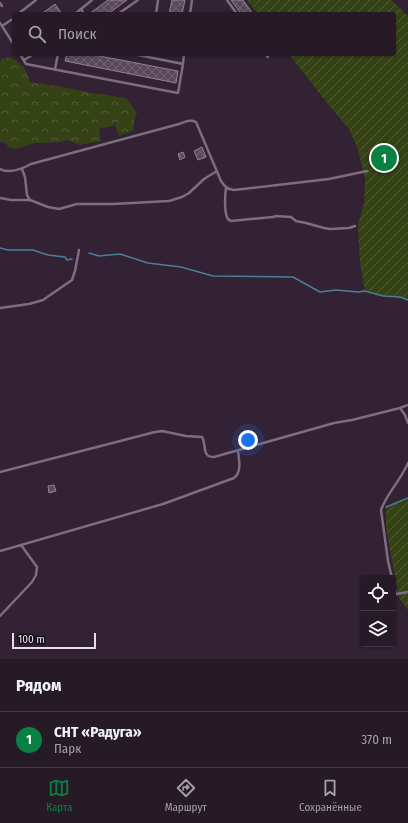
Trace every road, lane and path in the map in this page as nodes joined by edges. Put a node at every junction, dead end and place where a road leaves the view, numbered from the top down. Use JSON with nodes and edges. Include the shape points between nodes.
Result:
{"nodes":[{"id":1,"x":36,"y":0,"type":"edge"},
{"id":2,"x":92,"y":0,"type":"edge"},
{"id":3,"x":138,"y":0,"type":"edge"},
{"id":4,"x":158,"y":0,"type":"edge"},
{"id":5,"x":192,"y":0,"type":"edge"},
{"id":6,"x":227,"y":0,"type":"edge"},
{"id":7,"x":0,"y":3,"type":"edge"},
{"id":8,"x":2,"y":6,"type":"dead end"},
{"id":9,"x":81,"y":9,"type":"junction"},
{"id":10,"x":21,"y":12,"type":"edge"},
{"id":11,"x":77,"y":12,"type":"edge"},
{"id":12,"x":83,"y":12,"type":"edge"},
{"id":13,"x":121,"y":12,"type":"edge"},
{"id":14,"x":156,"y":12,"type":"edge"},
{"id":15,"x":190,"y":12,"type":"edge"},
{"id":16,"x":236,"y":12,"type":"edge"},
{"id":17,"x":12,"y":19,"type":"edge"},
{"id":18,"x":1,"y":25,"type":"edge"},
{"id":19,"x":12,"y":42,"type":"edge"},
{"id":20,"x":21,"y":56,"type":"edge"},
{"id":21,"x":31,"y":56,"type":"edge"},
{"id":22,"x":58,"y":56,"type":"edge"},
{"id":23,"x":151,"y":56,"type":"edge"},
{"id":24,"x":184,"y":56,"type":"edge"},
{"id":25,"x":24,"y":60,"type":"junction"},
{"id":26,"x":183,"y":64,"type":"junction"},
{"id":27,"x":55,"y":69,"type":"junction"},
{"id":28,"x":0,"y":168,"type":"edge"},
{"id":29,"x":22,"y":169,"type":"junction"},
{"id":30,"x":217,"y":171,"type":"junction"},
{"id":31,"x":368,"y":171,"type":"dead end"},
{"id":32,"x":226,"y":188,"type":"junction"},
{"id":33,"x":0,"y":198,"type":"edge"},
{"id":34,"x":30,"y":200,"type":"junction"},
{"id":35,"x":355,"y":226,"type":"dead end"},
{"id":36,"x":79,"y":250,"type":"dead end"},
{"id":37,"x":0,"y":308,"type":"edge"},
{"id":38,"x":408,"y":405,"type":"edge"},
{"id":39,"x":400,"y":408,"type":"junction"},
{"id":40,"x":408,"y":423,"type":"edge"},
{"id":41,"x":238,"y":451,"type":"junction"},
{"id":42,"x":408,"y":463,"type":"edge"},
{"id":43,"x":0,"y":472,"type":"edge"},
{"id":44,"x":21,"y":545,"type":"junction"},
{"id":45,"x":0,"y":551,"type":"edge"},
{"id":46,"x":391,"y":575,"type":"edge"},
{"id":47,"x":408,"y":592,"type":"edge"},
{"id":48,"x":396,"y":594,"type":"edge"},
{"id":49,"x":0,"y":616,"type":"edge"}],
"edges":[{"from":1,"to":10,"type":"lane"},
{"from":2,"to":9,"type":"lane"},
{"from":3,"to":13,"type":"lane"},
{"from":4,"to":14,"type":"lane"},
{"from":5,"to":15,"type":"lane"},
{"from":6,"to":16,"type":"lane"},
{"from":7,"to":8,"type":"lane"},
{"from":9,"to":11,"type":"lane"},
{"from":9,"to":12,"type":"lane"},
{"from":17,"to":18,"type":"lane"},
{"from":18,"to":19,"type":"lane"},
{"from":20,"to":25,"type":"lane"},
{"from":21,"to":25,"type":"lane"},
{"from":22,"to":27,"type":"lane"},
{"from":23,"to":26,"type":"lane"},
{"from":24,"to":26,"type":"lane"},
{"from":25,"to":27,"type":"lane","via":[[26,64]]},
{"from":26,"to":27,"type":"lane","via":[[178,93]]},
{"from":28,"to":29,"type":"lane","via":[[9,171]]},
{"from":29,"to":30,"type":"lane","via":[[31,164],[190,120],[196,122]]},
{"from":29,"to":34,"type":"lane"},
{"from":30,"to":32,"type":"lane"},
{"from":30,"to":34,"type":"lane","via":[[189,193],[169,201],[77,204],[59,209]]},
{"from":31,"to":32,"type":"lane","via":[[329,179],[234,190]]},
{"from":32,"to":35,"type":"lane","via":[[227,216],[231,221],[276,216],[291,217],[296,221],[324,228]]},
{"from":33,"to":34,"type":"lane"},
{"from":36,"to":37,"type":"lane","via":[[72,280],[43,300]]},
{"from":38,"to":39,"type":"lane"},
{"from":39,"to":40,"type":"lane"},
{"from":39,"to":41,"type":"lane","via":[[338,422]]},
{"from":41,"to":43,"type":"lane","via":[[210,457],[207,456],[202,437],[162,431]]},
{"from":41,"to":44,"type":"lane","via":[[239,472],[234,478],[163,504]]},
{"from":42,"to":46,"type":"lane","via":[[381,510]]},
{"from":44,"to":45,"type":"lane"},
{"from":44,"to":49,"type":"lane","via":[[37,567],[36,575]]},
{"from":47,"to":48,"type":"lane"}]}
